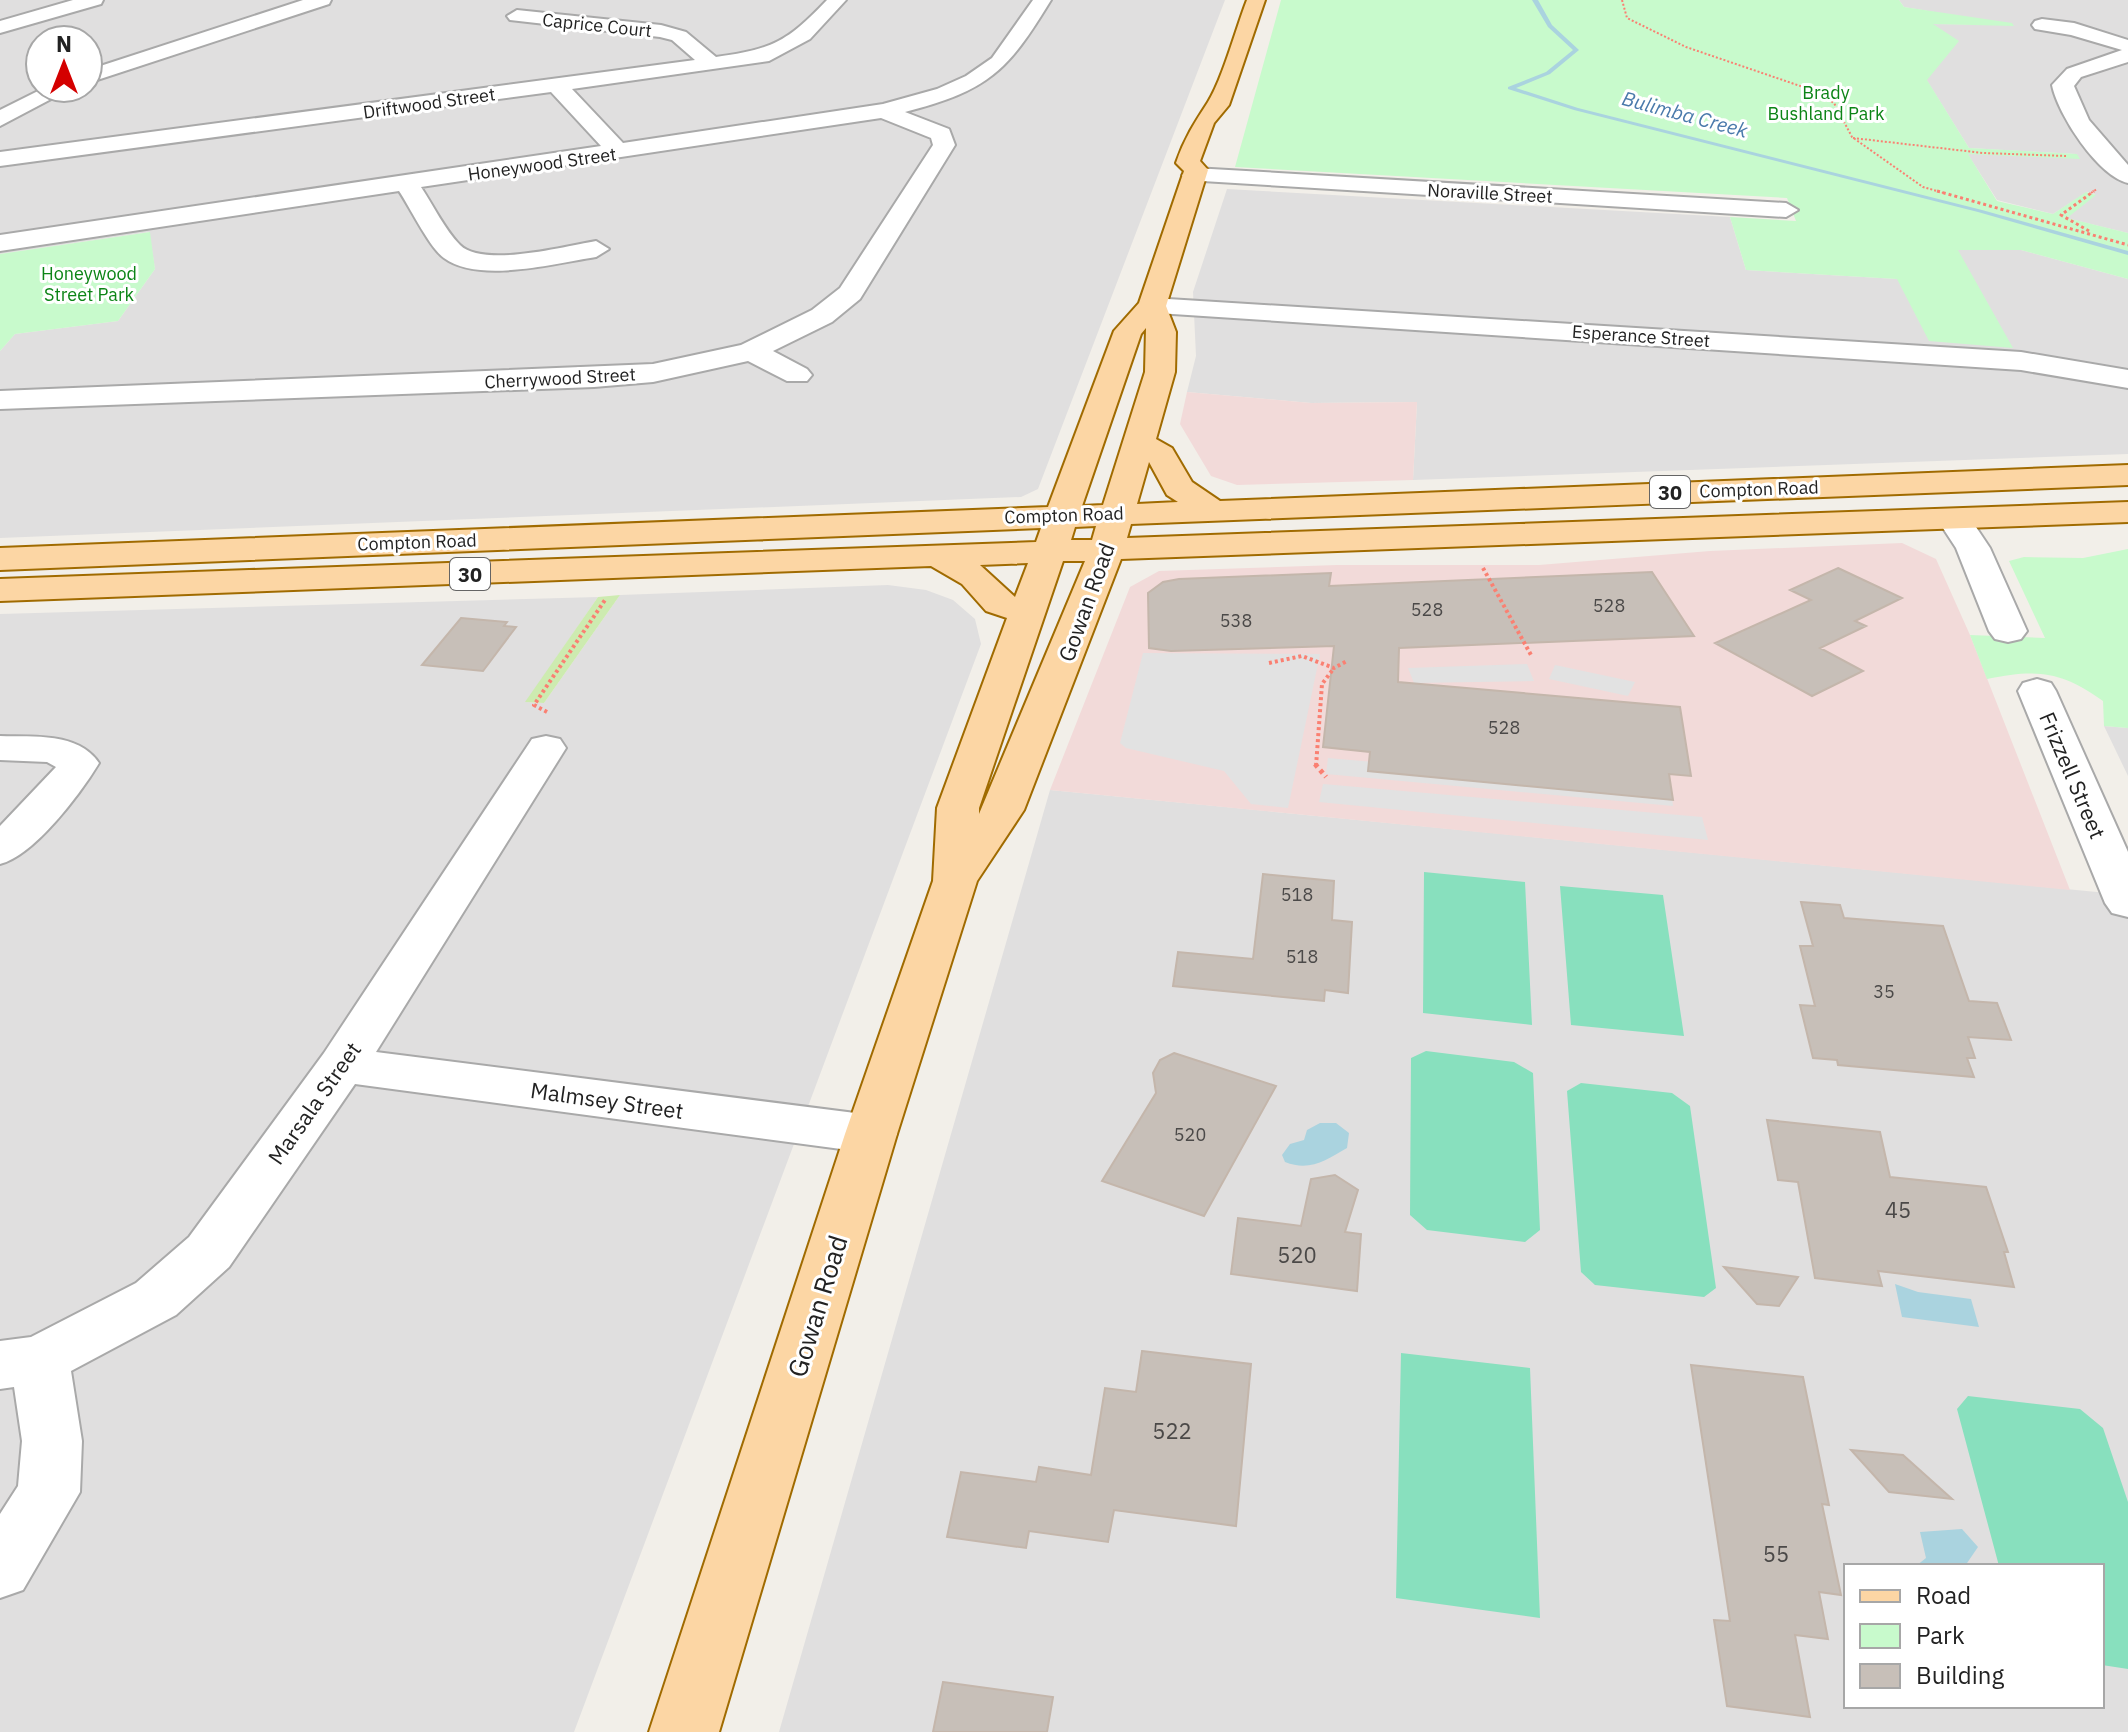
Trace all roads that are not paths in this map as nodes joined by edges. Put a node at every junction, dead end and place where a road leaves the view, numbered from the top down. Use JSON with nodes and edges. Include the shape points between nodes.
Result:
{"nodes":[{"id":1,"x":94,"y":0,"type":"edge"},
{"id":2,"x":322,"y":0,"type":"edge"},
{"id":3,"x":837,"y":0,"type":"edge"},
{"id":4,"x":1042,"y":0,"type":"edge"},
{"id":5,"x":1256,"y":0,"type":"edge"},
{"id":6,"x":517,"y":16,"type":"dead end"},
{"id":7,"x":2042,"y":25,"type":"dead end"},
{"id":8,"x":0,"y":27,"type":"edge"},
{"id":9,"x":2128,"y":46,"type":"edge"},
{"id":10,"x":2128,"y":55,"type":"edge"},
{"id":11,"x":713,"y":65,"type":"junction"},
{"id":12,"x":104,"y":72,"type":"edge"},
{"id":13,"x":374,"y":84,"type":"dead end"},
{"id":14,"x":557,"y":86,"type":"junction"},
{"id":15,"x":30,"y":104,"type":"edge"},
{"id":16,"x":391,"y":108,"type":"junction"},
{"id":17,"x":883,"y":111,"type":"junction"},
{"id":18,"x":0,"y":119,"type":"edge"},
{"id":19,"x":2087,"y":129,"type":"junction"},
{"id":20,"x":2114,"y":130,"type":"dead end"},
{"id":21,"x":620,"y":153,"type":"junction"},
{"id":22,"x":0,"y":159,"type":"edge"},
{"id":23,"x":1195,"y":173,"type":"junction"},
{"id":24,"x":2128,"y":176,"type":"edge"},
{"id":25,"x":407,"y":184,"type":"junction"},
{"id":26,"x":2097,"y":189,"type":"road end"},
{"id":27,"x":2128,"y":190,"type":"edge"},
{"id":28,"x":1786,"y":210,"type":"dead end"},
{"id":29,"x":0,"y":243,"type":"edge"},
{"id":30,"x":596,"y":249,"type":"dead end"},
{"id":31,"x":1152,"y":306,"type":"junction"},
{"id":32,"x":751,"y":351,"type":"junction"},
{"id":33,"x":797,"y":375,"type":"dead end"},
{"id":34,"x":2128,"y":379,"type":"edge"},
{"id":35,"x":0,"y":400,"type":"edge"},
{"id":36,"x":1140,"y":443,"type":"junction"},
{"id":37,"x":2128,"y":475,"type":"edge"},
{"id":38,"x":1211,"y":510,"type":"junction"},
{"id":39,"x":2128,"y":512,"type":"edge"},
{"id":40,"x":1063,"y":515,"type":"junction"},
{"id":41,"x":1954,"y":519,"type":"junction"},
{"id":42,"x":1112,"y":532,"type":"junction"},
{"id":43,"x":1048,"y":553,"type":"junction"},
{"id":44,"x":940,"y":557,"type":"junction"},
{"id":45,"x":0,"y":559,"type":"edge"},
{"id":46,"x":0,"y":590,"type":"edge"},
{"id":47,"x":1027,"y":613,"type":"junction"},
{"id":48,"x":2008,"y":631,"type":"dead end"},
{"id":49,"x":2037,"y":691,"type":"dead end"},
{"id":50,"x":547,"y":730,"type":"road end"},
{"id":51,"x":0,"y":748,"type":"edge"},
{"id":52,"x":0,"y":851,"type":"edge"},
{"id":53,"x":955,"y":881,"type":"junction"},
{"id":54,"x":2128,"y":903,"type":"edge"},
{"id":55,"x":342,"y":1065,"type":"junction"},
{"id":56,"x":871,"y":1134,"type":"junction"},
{"id":57,"x":20,"y":1362,"type":"edge"},
{"id":58,"x":0,"y":1569,"type":"edge"},
{"id":59,"x":684,"y":1732,"type":"edge"}],
"edges":[{"from":1,"to":8,"type":"street"},
{"from":2,"to":12,"type":"street"},
{"from":3,"to":11,"type":"street","name":"Driftwood Street","via":[[785,51]]},
{"from":4,"to":17,"type":"street","name":"Honeywood Street","via":[[1006,54],[988,70],[949,90]]},
{"from":5,"to":23,"type":"main road","name":"Gowan Road","via":[[1218,105],[1213,152]]},
{"from":6,"to":11,"type":"street","name":"Caprice Court","via":[[661,31],[679,36]]},
{"from":7,"to":9,"type":"street"},
{"from":10,"to":19,"type":"street","via":[[2074,73],[2063,85],[2063,100]]},
{"from":11,"to":14,"type":"street","name":"Driftwood Street"},
{"from":13,"to":16,"type":"street"},
{"from":14,"to":16,"type":"street","name":"Driftwood Street"},
{"from":14,"to":21,"type":"street"},
{"from":15,"to":18,"type":"street"},
{"from":16,"to":22,"type":"street","name":"Driftwood Street"},
{"from":17,"to":21,"type":"street","name":"Honeywood Street"},
{"from":17,"to":32,"type":"street","name":"Cherrywood Street","via":[[941,134],[944,145],[850,293],[822,316]]},
{"from":19,"to":20,"type":"street"},
{"from":19,"to":24,"type":"street","via":[[2106,158]]},
{"from":21,"to":25,"type":"street","name":"Honeywood Street"},
{"from":23,"to":28,"type":"street","name":"Noraville Street","via":[[1676,204],[1689,196],[1716,197],[1729,198],[1739,207]]},
{"from":23,"to":31,"type":"main road","name":"Gowan Road"},
{"from":25,"to":29,"type":"street","name":"Honeywood Street"},
{"from":25,"to":30,"type":"street","via":[[452,252],[462,257],[499,261]]},
{"from":26,"to":27,"type":"street"},
{"from":31,"to":34,"type":"street","name":"Esperance Street","via":[[2021,361]]},
{"from":31,"to":36,"type":"main road","name":"Gowan Road","via":[[1162,332],[1160,372]]},
{"from":31,"to":40,"type":"main road","name":"Gowan Road","via":[[1128,331]]},
{"from":32,"to":33,"type":"street"},
{"from":32,"to":35,"type":"street","name":"Cherrywood Street","via":[[653,373],[594,378]]},
{"from":36,"to":38,"type":"main road","via":[[1161,455],[1179,488]]},
{"from":36,"to":42,"type":"main road","name":"Gowan Road"},
{"from":37,"to":38,"type":"main road","name":"Compton Road","number":"30"},
{"from":38,"to":42,"type":"main road","name":"Compton Road","number":"30"},
{"from":39,"to":41,"type":"main road","name":"Compton Road","number":"30"},
{"from":40,"to":42,"type":"main road","name":"Compton Road","number":"30"},
{"from":40,"to":43,"type":"main road","name":"Gowan Road"},
{"from":40,"to":45,"type":"main road","name":"Compton Road","number":"30"},
{"from":41,"to":42,"type":"main road","name":"Compton Road","number":"30"},
{"from":41,"to":48,"type":"street","via":[[1973,548]]},
{"from":42,"to":43,"type":"main road","name":"Compton Road","number":"30"},
{"from":42,"to":53,"type":"main road","name":"Gowan Road","via":[[1003,810]]},
{"from":43,"to":44,"type":"main road","name":"Compton Road","number":"30"},
{"from":43,"to":47,"type":"main road","name":"Gowan Road"},
{"from":44,"to":46,"type":"main road","name":"Compton Road","number":"30"},
{"from":44,"to":47,"type":"main road","via":[[975,576],[999,603]]},
{"from":47,"to":53,"type":"main road","name":"Gowan Road","via":[[958,808]]},
{"from":49,"to":54,"type":"street","name":"Frizzell Street"},
{"from":50,"to":55,"type":"street","name":"Marsala Street"},
{"from":51,"to":52,"type":"street","via":[[56,750],[79,763]]},
{"from":53,"to":56,"type":"main road","name":"Gowan Road"},
{"from":55,"to":56,"type":"street","name":"Malmsey Street"},
{"from":55,"to":57,"type":"street","name":"Marsala Street","via":[[209,1252],[156,1299]]},
{"from":56,"to":59,"type":"main road","name":"Gowan Road"},
{"from":57,"to":58,"type":"street","via":[[52,1441],[49,1492]]}]}
